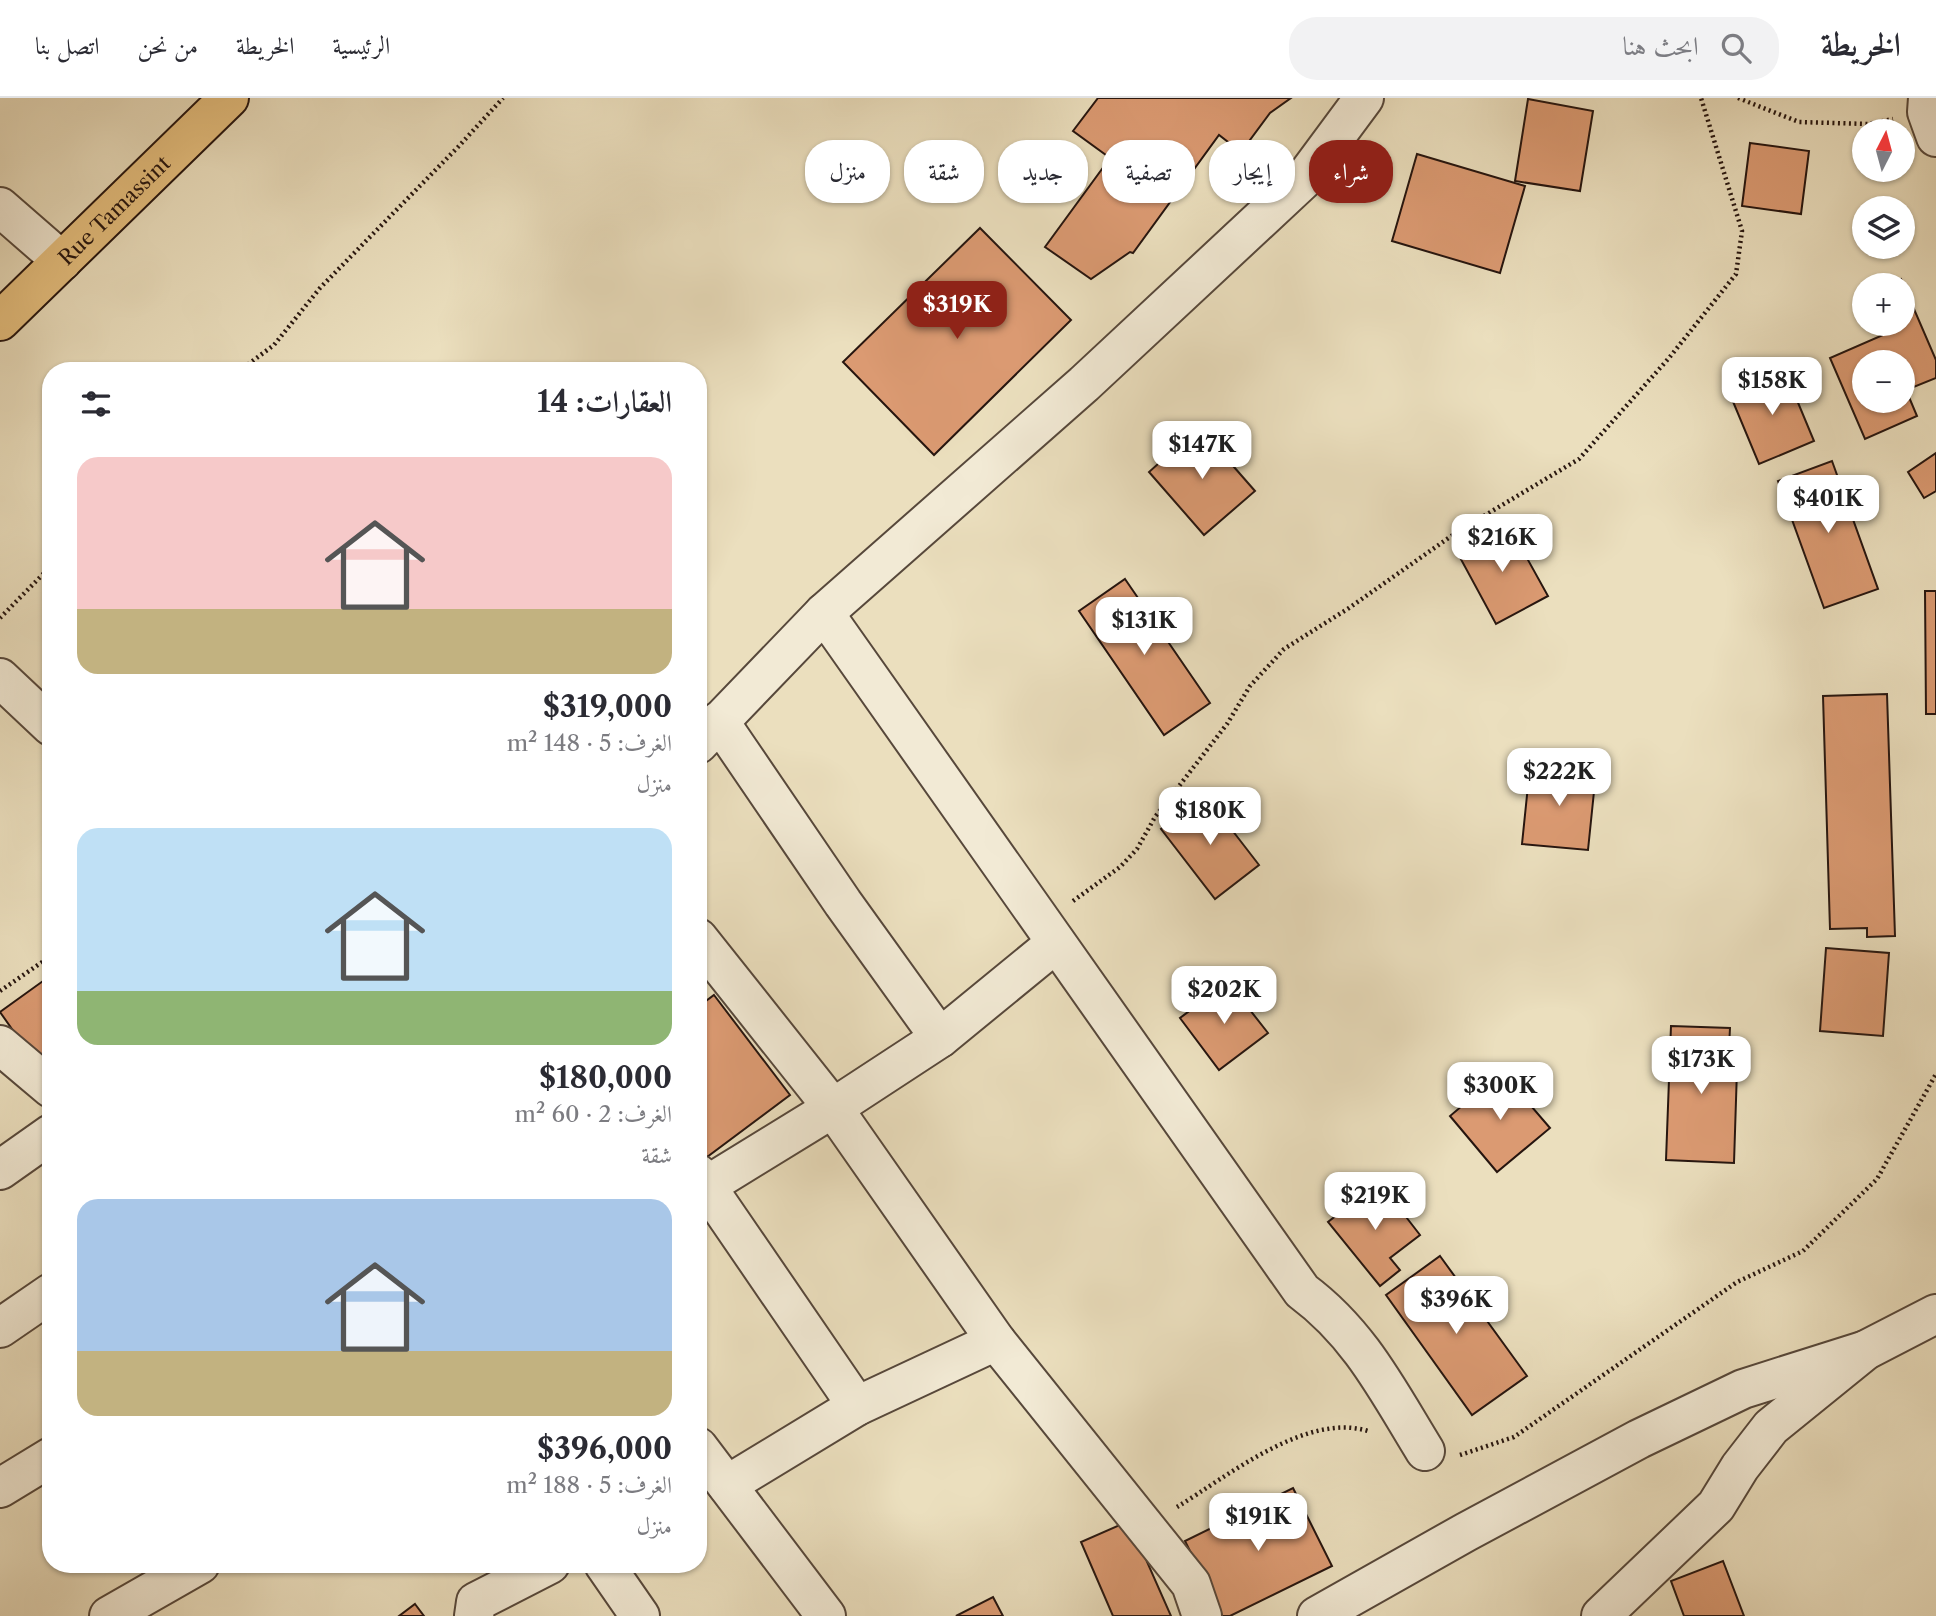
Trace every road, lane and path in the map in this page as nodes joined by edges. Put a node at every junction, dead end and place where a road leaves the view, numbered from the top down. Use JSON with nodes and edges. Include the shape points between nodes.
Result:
{"nodes":[{"id":1,"x":229,"y":98,"type":"edge"},
{"id":2,"x":503,"y":98,"type":"edge"},
{"id":3,"x":1364,"y":98,"type":"edge"},
{"id":4,"x":1701,"y":98,"type":"edge"},
{"id":5,"x":1738,"y":98,"type":"edge"},
{"id":6,"x":1932,"y":114,"type":"edge"},
{"id":7,"x":0,"y":207,"type":"edge"},
{"id":8,"x":62,"y":261,"type":"junction"},
{"id":9,"x":0,"y":321,"type":"edge"},
{"id":10,"x":252,"y":362,"type":"edge"},
{"id":11,"x":42,"y":575,"type":"edge"},
{"id":12,"x":824,"y":613,"type":"junction"},
{"id":13,"x":0,"y":618,"type":"edge"},
{"id":14,"x":0,"y":678,"type":"edge"},
{"id":15,"x":42,"y":718,"type":"edge"},
{"id":16,"x":708,"y":732,"type":"edge"},
{"id":17,"x":1049,"y":934,"type":"junction"},
{"id":18,"x":707,"y":949,"type":"edge"},
{"id":19,"x":42,"y":962,"type":"edge"},
{"id":20,"x":0,"y":991,"type":"edge"},
{"id":21,"x":940,"y":1038,"type":"junction"},
{"id":22,"x":0,"y":1045,"type":"edge"},
{"id":23,"x":1936,"y":1074,"type":"edge"},
{"id":24,"x":42,"y":1080,"type":"edge"},
{"id":25,"x":833,"y":1108,"type":"junction"},
{"id":26,"x":42,"y":1140,"type":"edge"},
{"id":27,"x":0,"y":1170,"type":"edge"},
{"id":28,"x":707,"y":1181,"type":"edge"},
{"id":29,"x":707,"y":1193,"type":"edge"},
{"id":30,"x":42,"y":1299,"type":"edge"},
{"id":31,"x":1936,"y":1314,"type":"edge"},
{"id":32,"x":0,"y":1328,"type":"edge"},
{"id":33,"x":996,"y":1341,"type":"junction"},
{"id":34,"x":1866,"y":1350,"type":"junction"},
{"id":35,"x":857,"y":1406,"type":"junction"},
{"id":36,"x":1425,"y":1451,"type":"junction"},
{"id":37,"x":707,"y":1459,"type":"edge"},
{"id":38,"x":42,"y":1462,"type":"edge"},
{"id":39,"x":727,"y":1485,"type":"junction"},
{"id":40,"x":0,"y":1488,"type":"edge"},
{"id":41,"x":1145,"y":1527,"type":"junction"},
{"id":42,"x":184,"y":1573,"type":"edge"},
{"id":43,"x":533,"y":1573,"type":"edge"},
{"id":44,"x":610,"y":1573,"type":"edge"},
{"id":45,"x":109,"y":1616,"type":"edge"},
{"id":46,"x":474,"y":1616,"type":"edge"},
{"id":47,"x":640,"y":1616,"type":"edge"},
{"id":48,"x":826,"y":1616,"type":"edge"},
{"id":49,"x":1202,"y":1616,"type":"edge"},
{"id":50,"x":1317,"y":1616,"type":"edge"},
{"id":51,"x":1601,"y":1616,"type":"edge"}],
"edges":[{"from":1,"to":8,"type":"main road","name":"Rue Tamassint"},
{"from":2,"to":10,"type":"path","via":[[320,288],[274,345]]},
{"from":3,"to":12,"type":"street","via":[[1304,179],[1094,375]]},
{"from":4,"to":17,"type":"path","via":[[1742,232],[1736,274],[1579,459],[1457,532],[1284,649],[1250,686],[1137,849]]},
{"from":5,"to":6,"type":"path","via":[[1799,122],[1868,124]]},
{"from":7,"to":8,"type":"street"},
{"from":8,"to":9,"type":"main road","name":"Rue Tamassint"},
{"from":11,"to":13,"type":"path"},
{"from":12,"to":16,"type":"street"},
{"from":12,"to":17,"type":"street"},
{"from":14,"to":15,"type":"street"},
{"from":16,"to":21,"type":"street","via":[[843,903]]},
{"from":17,"to":21,"type":"street"},
{"from":17,"to":36,"type":"street","via":[[1302,1291],[1327,1310],[1365,1352]]},
{"from":18,"to":25,"type":"street"},
{"from":19,"to":20,"type":"path"},
{"from":21,"to":25,"type":"street"},
{"from":22,"to":24,"type":"street"},
{"from":23,"to":36,"type":"path","via":[[1877,1179],[1803,1251],[1737,1282],[1514,1437],[1465,1455]]},
{"from":25,"to":28,"type":"street"},
{"from":25,"to":33,"type":"street"},
{"from":26,"to":27,"type":"street"},
{"from":29,"to":35,"type":"street"},
{"from":30,"to":32,"type":"street"},
{"from":31,"to":34,"type":"street"},
{"from":33,"to":35,"type":"street"},
{"from":33,"to":41,"type":"street"},
{"from":34,"to":50,"type":"street","via":[[1743,1389],[1662,1428]]},
{"from":34,"to":51,"type":"street","via":[[1771,1427],[1716,1506]]},
{"from":35,"to":39,"type":"street"},
{"from":36,"to":41,"type":"path","via":[[1354,1427],[1324,1429],[1284,1441]]},
{"from":37,"to":39,"type":"street"},
{"from":38,"to":40,"type":"street"},
{"from":39,"to":48,"type":"street"},
{"from":41,"to":49,"type":"street","via":[[1191,1584]]},
{"from":42,"to":45,"type":"street"},
{"from":43,"to":46,"type":"street","via":[[477,1602]]},
{"from":44,"to":47,"type":"street"}]}
